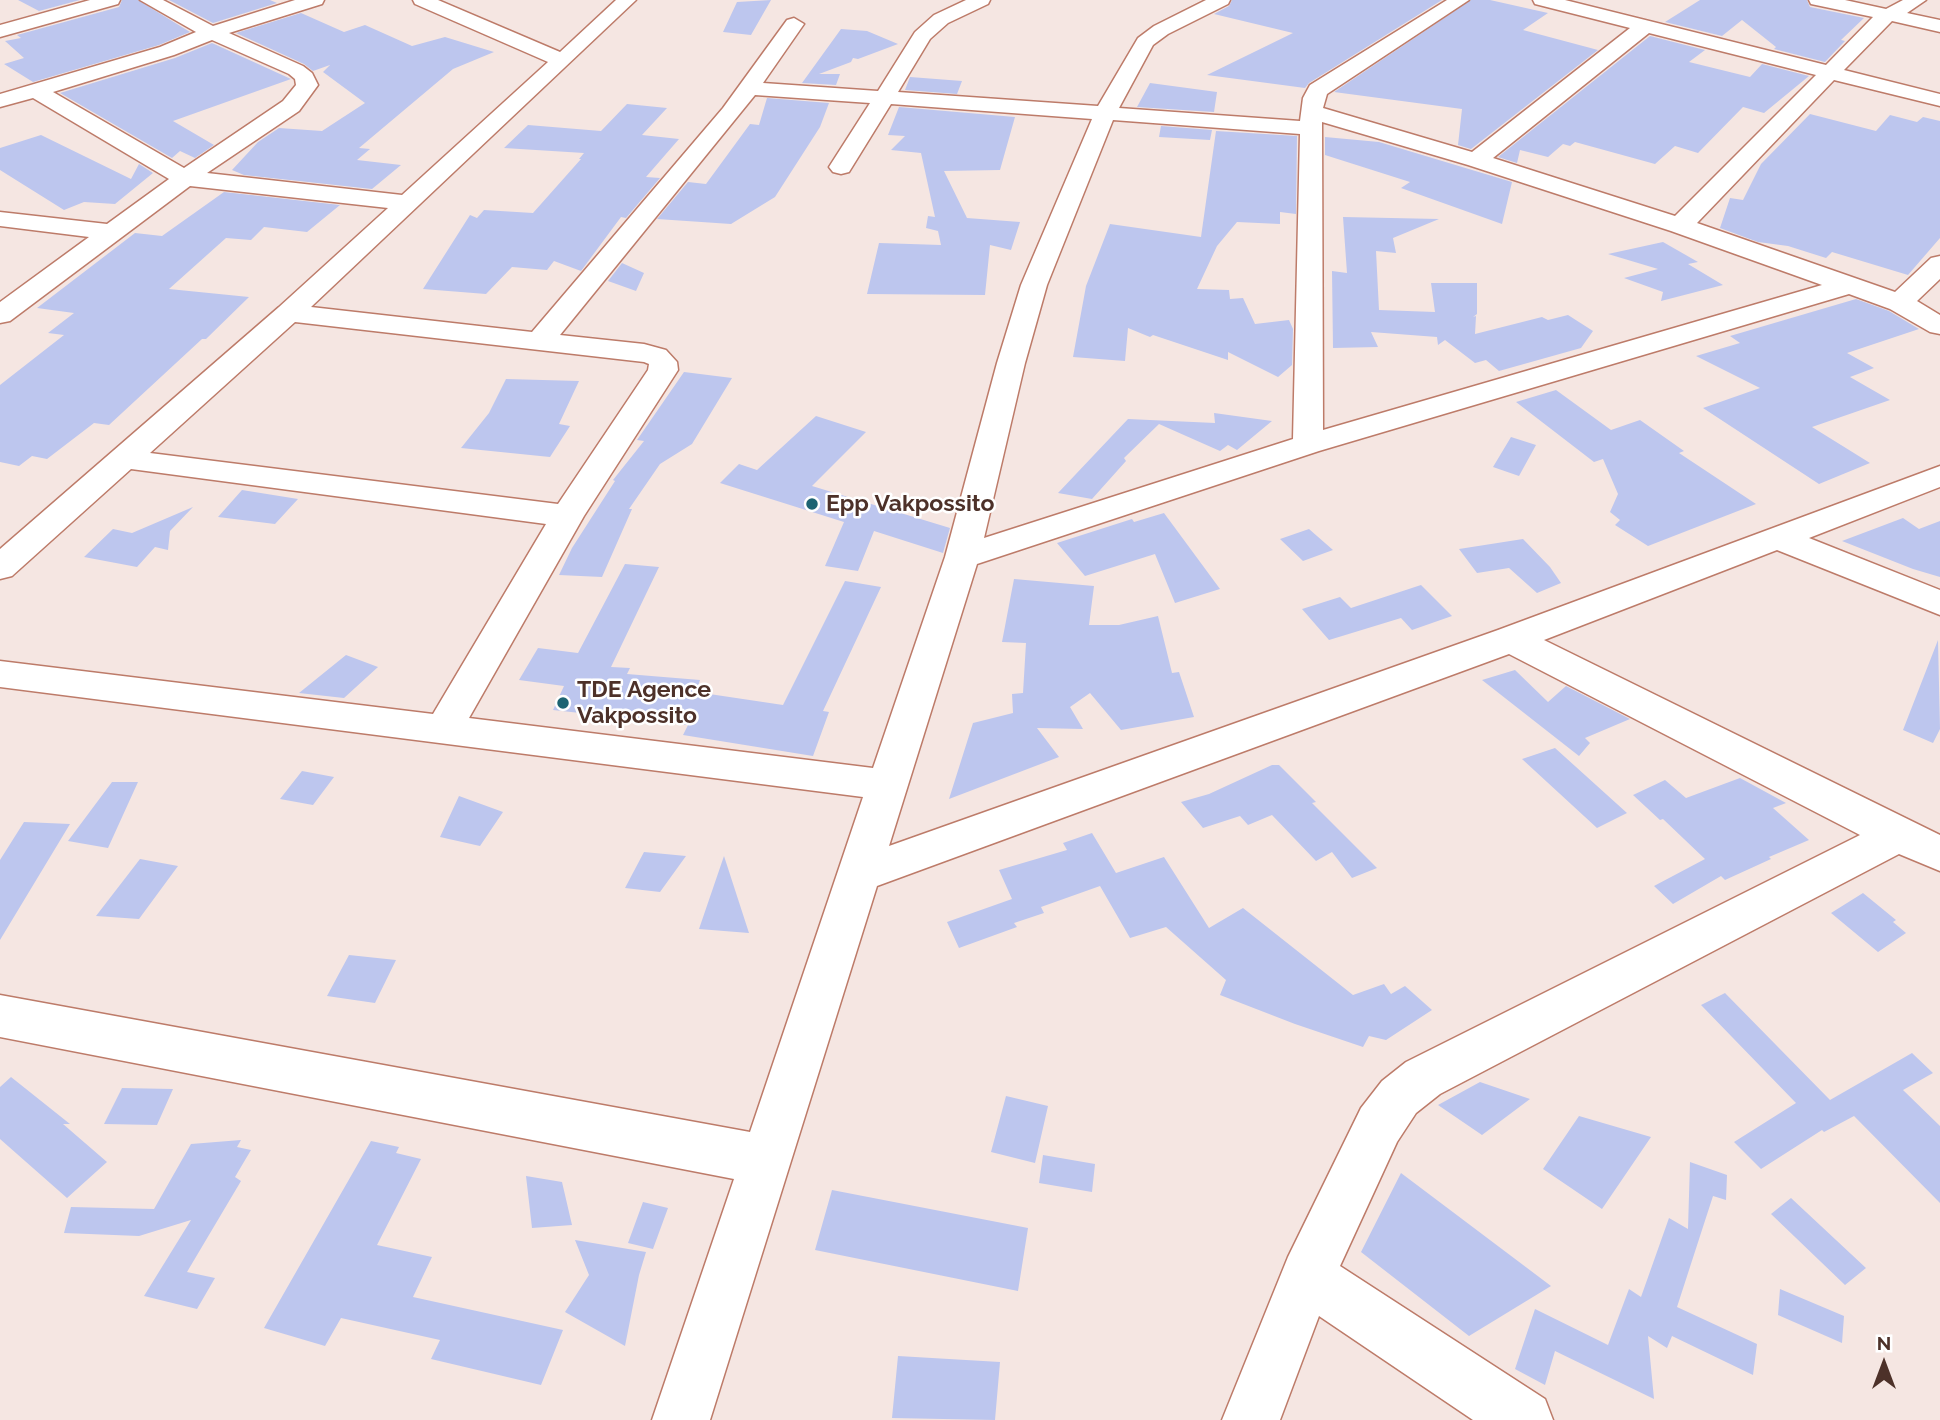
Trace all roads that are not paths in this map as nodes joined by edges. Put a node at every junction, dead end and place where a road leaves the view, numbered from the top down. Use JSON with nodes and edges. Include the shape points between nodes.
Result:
{"nodes":[{"id":1,"x":111,"y":0,"type":"edge"},
{"id":2,"x":149,"y":0,"type":"edge"},
{"id":3,"x":315,"y":0,"type":"edge"},
{"id":4,"x":422,"y":0,"type":"edge"},
{"id":5,"x":627,"y":0,"type":"edge"},
{"id":6,"x":981,"y":0,"type":"edge"},
{"id":7,"x":1221,"y":0,"type":"edge"},
{"id":8,"x":1460,"y":0,"type":"edge"},
{"id":9,"x":1542,"y":0,"type":"edge"},
{"id":10,"x":1818,"y":0,"type":"edge"},
{"id":11,"x":1917,"y":0,"type":"edge"},
{"id":12,"x":1888,"y":16,"type":"junction"},
{"id":13,"x":794,"y":24,"type":"dead end"},
{"id":14,"x":1646,"y":25,"type":"junction"},
{"id":15,"x":1940,"y":26,"type":"edge"},
{"id":16,"x":0,"y":31,"type":"edge"},
{"id":17,"x":212,"y":33,"type":"junction"},
{"id":18,"x":562,"y":60,"type":"junction"},
{"id":19,"x":1832,"y":74,"type":"junction"},
{"id":20,"x":750,"y":88,"type":"junction"},
{"id":21,"x":34,"y":90,"type":"junction"},
{"id":22,"x":882,"y":98,"type":"junction"},
{"id":23,"x":1940,"y":100,"type":"edge"},
{"id":24,"x":0,"y":101,"type":"edge"},
{"id":25,"x":1105,"y":113,"type":"junction"},
{"id":26,"x":1311,"y":120,"type":"junction"},
{"id":27,"x":1476,"y":160,"type":"junction"},
{"id":28,"x":841,"y":167,"type":"dead end"},
{"id":29,"x":185,"y":178,"type":"junction"},
{"id":30,"x":408,"y":203,"type":"junction"},
{"id":31,"x":0,"y":219,"type":"edge"},
{"id":32,"x":1680,"y":226,"type":"junction"},
{"id":33,"x":112,"y":232,"type":"junction"},
{"id":34,"x":1940,"y":264,"type":"edge"},
{"id":35,"x":1847,"y":286,"type":"junction"},
{"id":36,"x":1900,"y":303,"type":"junction"},
{"id":37,"x":289,"y":313,"type":"junction"},
{"id":38,"x":0,"y":315,"type":"edge"},
{"id":39,"x":1940,"y":326,"type":"edge"},
{"id":40,"x":538,"y":342,"type":"junction"},
{"id":41,"x":1308,"y":444,"type":"junction"},
{"id":42,"x":124,"y":459,"type":"junction"},
{"id":43,"x":1940,"y":476,"type":"edge"},
{"id":44,"x":567,"y":516,"type":"junction"},
{"id":45,"x":1777,"y":538,"type":"junction"},
{"id":46,"x":7,"y":549,"type":"edge"},
{"id":47,"x":962,"y":557,"type":"junction"},
{"id":48,"x":1940,"y":603,"type":"edge"},
{"id":49,"x":1511,"y":639,"type":"junction"},
{"id":50,"x":0,"y":674,"type":"edge"},
{"id":51,"x":443,"y":730,"type":"junction"},
{"id":52,"x":888,"y":785,"type":"junction"},
{"id":53,"x":1898,"y":835,"type":"junction"},
{"id":54,"x":1940,"y":854,"type":"edge"},
{"id":55,"x":860,"y":874,"type":"junction"},
{"id":56,"x":0,"y":1016,"type":"edge"},
{"id":57,"x":766,"y":1160,"type":"junction"},
{"id":58,"x":1307,"y":1276,"type":"junction"},
{"id":59,"x":690,"y":1414,"type":"edge"},
{"id":60,"x":1251,"y":1420,"type":"edge"},
{"id":61,"x":1524,"y":1420,"type":"edge"}],
"edges":[{"from":1,"to":16,"type":"street"},
{"from":2,"to":17,"type":"street"},
{"from":3,"to":17,"type":"street"},
{"from":4,"to":18,"type":"street"},
{"from":5,"to":18,"type":"street"},
{"from":6,"to":22,"type":"street","via":[[929,28]]},
{"from":7,"to":25,"type":"street","via":[[1152,36]]},
{"from":8,"to":26,"type":"street","via":[[1318,90]]},
{"from":9,"to":14,"type":"street"},
{"from":10,"to":12,"type":"street"},
{"from":11,"to":12,"type":"street"},
{"from":12,"to":15,"type":"street"},
{"from":12,"to":19,"type":"street"},
{"from":13,"to":20,"type":"street"},
{"from":14,"to":19,"type":"street"},
{"from":14,"to":27,"type":"street"},
{"from":17,"to":21,"type":"street"},
{"from":17,"to":29,"type":"street","via":[[296,70],[307,85],[291,106]]},
{"from":18,"to":30,"type":"street"},
{"from":19,"to":23,"type":"street"},
{"from":19,"to":32,"type":"street"},
{"from":20,"to":22,"type":"street"},
{"from":20,"to":40,"type":"street"},
{"from":21,"to":24,"type":"street"},
{"from":21,"to":29,"type":"street"},
{"from":22,"to":25,"type":"street"},
{"from":22,"to":28,"type":"street"},
{"from":25,"to":26,"type":"street"},
{"from":25,"to":47,"type":"street","via":[[1034,285]]},
{"from":26,"to":27,"type":"street"},
{"from":26,"to":41,"type":"street"},
{"from":27,"to":32,"type":"street"},
{"from":29,"to":30,"type":"street"},
{"from":29,"to":33,"type":"street"},
{"from":30,"to":37,"type":"street"},
{"from":31,"to":33,"type":"street"},
{"from":32,"to":35,"type":"street"},
{"from":33,"to":38,"type":"street"},
{"from":34,"to":36,"type":"street"},
{"from":35,"to":36,"type":"street"},
{"from":35,"to":41,"type":"street"},
{"from":36,"to":39,"type":"street"},
{"from":37,"to":40,"type":"street"},
{"from":37,"to":42,"type":"street"},
{"from":40,"to":44,"type":"street","via":[[644,353],[663,362],[663,370]]},
{"from":41,"to":47,"type":"street"},
{"from":42,"to":44,"type":"street"},
{"from":42,"to":46,"type":"street"},
{"from":43,"to":45,"type":"street"},
{"from":44,"to":51,"type":"street"},
{"from":45,"to":48,"type":"street"},
{"from":45,"to":49,"type":"street"},
{"from":47,"to":52,"type":"street"},
{"from":49,"to":53,"type":"street"},
{"from":49,"to":55,"type":"street"},
{"from":50,"to":51,"type":"street"},
{"from":51,"to":52,"type":"street"},
{"from":52,"to":55,"type":"street"},
{"from":53,"to":54,"type":"street"},
{"from":53,"to":58,"type":"street","via":[[1423,1078],[1399,1097],[1379,1125]]},
{"from":55,"to":57,"type":"street"},
{"from":56,"to":57,"type":"street"},
{"from":57,"to":59,"type":"street"},
{"from":58,"to":60,"type":"street"},
{"from":58,"to":61,"type":"street"}]}
